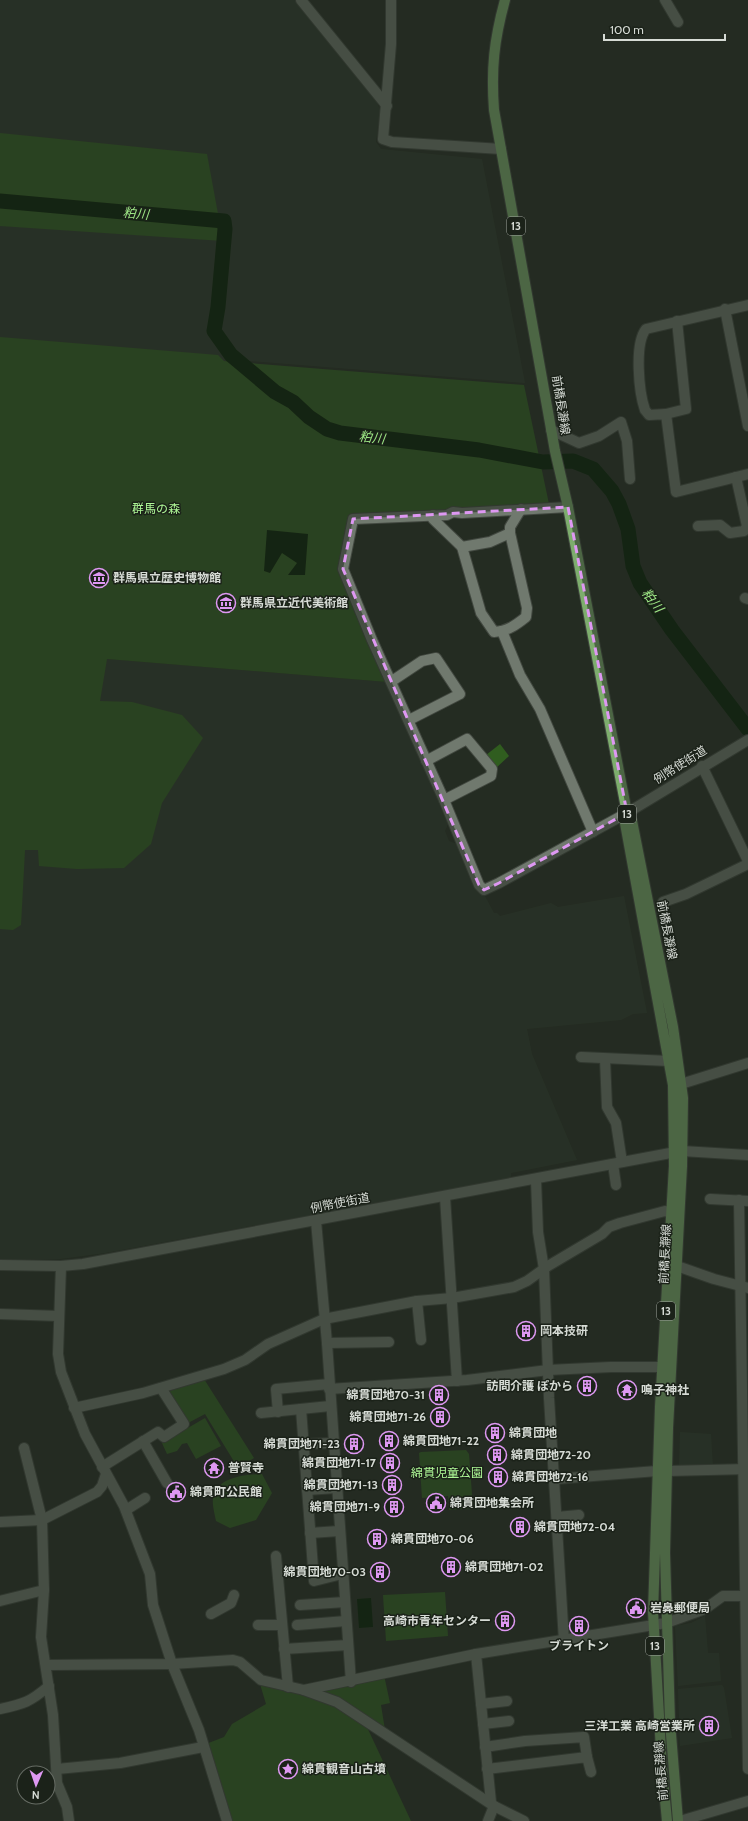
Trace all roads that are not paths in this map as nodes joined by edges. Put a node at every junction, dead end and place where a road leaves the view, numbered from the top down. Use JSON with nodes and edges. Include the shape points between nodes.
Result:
{"nodes":[{"id":1,"x":301,"y":0,"type":"edge"},
{"id":2,"x":391,"y":0,"type":"edge"},
{"id":3,"x":505,"y":0,"type":"edge"},
{"id":4,"x":665,"y":0,"type":"edge"},
{"id":5,"x":678,"y":22,"type":"dead end"},
{"id":6,"x":387,"y":106,"type":"junction"},
{"id":7,"x":501,"y":149,"type":"junction"},
{"id":8,"x":748,"y":305,"type":"edge"},
{"id":9,"x":725,"y":310,"type":"junction"},
{"id":10,"x":676,"y":321,"type":"junction"},
{"id":11,"x":666,"y":414,"type":"junction"},
{"id":12,"x":748,"y":426,"type":"edge"},
{"id":13,"x":551,"y":430,"type":"junction"},
{"id":14,"x":748,"y":474,"type":"edge"},
{"id":15,"x":736,"y":477,"type":"junction"},
{"id":16,"x":630,"y":479,"type":"dead end"},
{"id":17,"x":568,"y":507,"type":"junction"},
{"id":18,"x":521,"y":509,"type":"junction"},
{"id":19,"x":433,"y":514,"type":"junction"},
{"id":20,"x":698,"y":526,"type":"dead end"},
{"id":21,"x":510,"y":533,"type":"junction"},
{"id":22,"x":462,"y":547,"type":"junction"},
{"id":23,"x":502,"y":632,"type":"junction"},
{"id":24,"x":392,"y":682,"type":"junction"},
{"id":25,"x":409,"y":720,"type":"junction"},
{"id":26,"x":747,"y":740,"type":"edge"},
{"id":27,"x":426,"y":761,"type":"junction"},
{"id":28,"x":702,"y":766,"type":"junction"},
{"id":29,"x":444,"y":800,"type":"junction"},
{"id":30,"x":627,"y":813,"type":"junction"},
{"id":31,"x":593,"y":832,"type":"junction"},
{"id":32,"x":748,"y":861,"type":"edge"},
{"id":33,"x":748,"y":864,"type":"edge"},
{"id":34,"x":663,"y":902,"type":"dead end"},
{"id":35,"x":580,"y":1058,"type":"dead end"},
{"id":36,"x":605,"y":1059,"type":"junction"},
{"id":37,"x":669,"y":1061,"type":"junction"},
{"id":38,"x":748,"y":1063,"type":"edge"},
{"id":39,"x":681,"y":1084,"type":"junction"},
{"id":40,"x":678,"y":1152,"type":"junction"},
{"id":41,"x":748,"y":1155,"type":"edge"},
{"id":42,"x":618,"y":1163,"type":"junction"},
{"id":43,"x":536,"y":1180,"type":"junction"},
{"id":44,"x":616,"y":1185,"type":"dead end"},
{"id":45,"x":445,"y":1197,"type":"junction"},
{"id":46,"x":710,"y":1199,"type":"dead end"},
{"id":47,"x":743,"y":1201,"type":"edge"},
{"id":48,"x":671,"y":1212,"type":"junction"},
{"id":49,"x":316,"y":1221,"type":"junction"},
{"id":50,"x":0,"y":1265,"type":"edge"},
{"id":51,"x":61,"y":1266,"type":"junction"},
{"id":52,"x":677,"y":1266,"type":"junction"},
{"id":53,"x":544,"y":1269,"type":"junction"},
{"id":54,"x":744,"y":1287,"type":"edge"},
{"id":55,"x":452,"y":1298,"type":"junction"},
{"id":56,"x":417,"y":1301,"type":"junction"},
{"id":57,"x":0,"y":1314,"type":"edge"},
{"id":58,"x":59,"y":1316,"type":"junction"},
{"id":59,"x":324,"y":1319,"type":"junction"},
{"id":60,"x":421,"y":1340,"type":"dead end"},
{"id":61,"x":389,"y":1342,"type":"dead end"},
{"id":62,"x":326,"y":1343,"type":"junction"},
{"id":63,"x":662,"y":1368,"type":"junction"},
{"id":64,"x":548,"y":1370,"type":"junction"},
{"id":65,"x":457,"y":1381,"type":"junction"},
{"id":66,"x":329,"y":1386,"type":"junction"},
{"id":67,"x":161,"y":1388,"type":"junction"},
{"id":68,"x":330,"y":1406,"type":"junction"},
{"id":69,"x":74,"y":1408,"type":"junction"},
{"id":70,"x":301,"y":1409,"type":"junction"},
{"id":71,"x":278,"y":1412,"type":"junction"},
{"id":72,"x":261,"y":1413,"type":"dead end"},
{"id":73,"x":143,"y":1441,"type":"junction"},
{"id":74,"x":333,"y":1443,"type":"junction"},
{"id":75,"x":304,"y":1444,"type":"junction"},
{"id":76,"x":24,"y":1448,"type":"dead end"},
{"id":77,"x":745,"y":1469,"type":"edge"},
{"id":78,"x":104,"y":1470,"type":"junction"},
{"id":79,"x":662,"y":1471,"type":"junction"},
{"id":80,"x":554,"y":1479,"type":"junction"},
{"id":81,"x":168,"y":1482,"type":"dead end"},
{"id":82,"x":336,"y":1488,"type":"junction"},
{"id":83,"x":307,"y":1490,"type":"junction"},
{"id":84,"x":145,"y":1498,"type":"dead end"},
{"id":85,"x":126,"y":1510,"type":"junction"},
{"id":86,"x":579,"y":1515,"type":"dead end"},
{"id":87,"x":557,"y":1517,"type":"junction"},
{"id":88,"x":42,"y":1520,"type":"junction"},
{"id":89,"x":0,"y":1522,"type":"edge"},
{"id":90,"x":340,"y":1531,"type":"junction"},
{"id":91,"x":310,"y":1533,"type":"junction"},
{"id":92,"x":276,"y":1556,"type":"dead end"},
{"id":93,"x":342,"y":1574,"type":"junction"},
{"id":94,"x":44,"y":1590,"type":"junction"},
{"id":95,"x":234,"y":1595,"type":"dead end"},
{"id":96,"x":746,"y":1596,"type":"edge"},
{"id":97,"x":0,"y":1601,"type":"edge"},
{"id":98,"x":345,"y":1602,"type":"junction"},
{"id":99,"x":300,"y":1606,"type":"dead end"},
{"id":100,"x":211,"y":1614,"type":"dead end"},
{"id":101,"x":346,"y":1621,"type":"junction"},
{"id":102,"x":666,"y":1623,"type":"junction"},
{"id":103,"x":298,"y":1624,"type":"dead end"},
{"id":104,"x":282,"y":1625,"type":"junction"},
{"id":105,"x":258,"y":1626,"type":"dead end"},
{"id":106,"x":654,"y":1626,"type":"junction"},
{"id":107,"x":564,"y":1641,"type":"junction"},
{"id":108,"x":348,"y":1646,"type":"junction"},
{"id":109,"x":284,"y":1649,"type":"junction"},
{"id":110,"x":476,"y":1654,"type":"junction"},
{"id":111,"x":172,"y":1664,"type":"junction"},
{"id":112,"x":47,"y":1665,"type":"junction"},
{"id":113,"x":351,"y":1682,"type":"junction"},
{"id":114,"x":49,"y":1686,"type":"junction"},
{"id":115,"x":288,"y":1687,"type":"junction"},
{"id":116,"x":304,"y":1690,"type":"junction"},
{"id":117,"x":507,"y":1700,"type":"dead end"},
{"id":118,"x":481,"y":1704,"type":"junction"},
{"id":119,"x":0,"y":1709,"type":"edge"},
{"id":120,"x":509,"y":1721,"type":"dead end"},
{"id":121,"x":483,"y":1724,"type":"junction"},
{"id":122,"x":203,"y":1746,"type":"junction"},
{"id":123,"x":485,"y":1747,"type":"junction"},
{"id":124,"x":587,"y":1757,"type":"junction"},
{"id":125,"x":57,"y":1769,"type":"junction"},
{"id":126,"x":487,"y":1769,"type":"junction"},
{"id":127,"x":748,"y":1769,"type":"edge"},
{"id":128,"x":591,"y":1772,"type":"dead end"},
{"id":129,"x":748,"y":1801,"type":"edge"},
{"id":130,"x":492,"y":1804,"type":"junction"},
{"id":131,"x":68,"y":1821,"type":"edge"},
{"id":132,"x":227,"y":1821,"type":"edge"},
{"id":133,"x":488,"y":1821,"type":"edge"},
{"id":134,"x":524,"y":1821,"type":"edge"},
{"id":135,"x":667,"y":1821,"type":"edge"},
{"id":136,"x":679,"y":1821,"type":"edge"}],
"edges":[{"from":1,"to":6,"type":"street"},
{"from":2,"to":6,"type":"street"},
{"from":3,"to":7,"type":"main road","name":"前橋長瀞線","number":"13","via":[[497,31],[492,77],[494,110]]},
{"from":4,"to":5,"type":"street"},
{"from":6,"to":7,"type":"street","via":[[383,133],[383,139],[386,141]]},
{"from":7,"to":13,"type":"main road","name":"前橋長瀞線","number":"13"},
{"from":8,"to":9,"type":"street"},
{"from":9,"to":10,"type":"street"},
{"from":9,"to":12,"type":"street"},
{"from":10,"to":11,"type":"street","via":[[686,409]]},
{"from":10,"to":11,"type":"street","via":[[646,329],[641,335],[639,370],[644,407],[649,415]]},
{"from":11,"to":15,"type":"street","via":[[676,492]]},
{"from":13,"to":16,"type":"street","via":[[579,443],[599,436],[621,422],[627,441]]},
{"from":13,"to":17,"type":"main road","name":"前橋長瀞線","number":"13"},
{"from":14,"to":15,"type":"street"},
{"from":15,"to":20,"type":"street","via":[[747,526],[744,531],[730,533],[720,525]]},
{"from":17,"to":18,"type":"street"},
{"from":17,"to":30,"type":"main road","name":"前橋長瀞線","number":"13"},
{"from":18,"to":19,"type":"street"},
{"from":18,"to":21,"type":"street","via":[[510,528]]},
{"from":19,"to":22,"type":"street","via":[[433,519]]},
{"from":19,"to":24,"type":"street","via":[[353,519],[343,569]]},
{"from":21,"to":22,"type":"street","via":[[490,542]]},
{"from":21,"to":23,"type":"street","via":[[527,608],[526,616],[515,626]]},
{"from":22,"to":23,"type":"street","via":[[481,613],[494,632]]},
{"from":23,"to":31,"type":"street","via":[[520,675],[543,716]]},
{"from":24,"to":25,"type":"street"},
{"from":24,"to":25,"type":"street","via":[[422,661],[436,658],[460,694]]},
{"from":25,"to":27,"type":"street"},
{"from":26,"to":28,"type":"street","name":"例幣使街道"},
{"from":27,"to":29,"type":"street"},
{"from":27,"to":29,"type":"street","via":[[467,739],[492,769],[491,776]]},
{"from":28,"to":30,"type":"street","name":"例幣使街道"},
{"from":28,"to":32,"type":"street"},
{"from":29,"to":31,"type":"street","name":"例幣使街道","via":[[479,886],[484,890]]},
{"from":30,"to":31,"type":"street","name":"例幣使街道"},
{"from":30,"to":37,"type":"main road","name":"前橋長瀞線","number":"13","via":[[627,838]]},
{"from":30,"to":39,"type":"main road","name":"前橋長瀞線","number":"13","via":[[632,821],[648,899],[673,1027]]},
{"from":33,"to":34,"type":"street","via":[[686,894]]},
{"from":35,"to":36,"type":"street"},
{"from":36,"to":37,"type":"street"},
{"from":36,"to":42,"type":"street","via":[[608,1107],[616,1124]]},
{"from":37,"to":40,"type":"main road","name":"前橋長瀞線","number":"13"},
{"from":38,"to":39,"type":"street"},
{"from":39,"to":40,"type":"main road","name":"前橋長瀞線","number":"13"},
{"from":40,"to":41,"type":"street","name":"例幣使街道"},
{"from":40,"to":42,"type":"street","name":"例幣使街道"},
{"from":40,"to":48,"type":"main road","name":"前橋長瀞線","number":"13"},
{"from":40,"to":52,"type":"main road","name":"前橋長瀞線","number":"13"},
{"from":42,"to":43,"type":"street","name":"例幣使街道"},
{"from":42,"to":44,"type":"street"},
{"from":43,"to":45,"type":"street","name":"例幣使街道"},
{"from":43,"to":53,"type":"street","via":[[538,1232]]},
{"from":45,"to":49,"type":"street","name":"例幣使街道"},
{"from":45,"to":55,"type":"street"},
{"from":46,"to":47,"type":"street"},
{"from":47,"to":54,"type":"street"},
{"from":48,"to":53,"type":"street","via":[[665,1211],[609,1227],[602,1234]]},
{"from":48,"to":63,"type":"main road","name":"前橋長瀞線","number":"13"},
{"from":49,"to":51,"type":"street","name":"例幣使街道"},
{"from":49,"to":59,"type":"street"},
{"from":50,"to":51,"type":"street","name":"例幣使街道"},
{"from":51,"to":58,"type":"street"},
{"from":52,"to":54,"type":"street"},
{"from":52,"to":79,"type":"main road","name":"前橋長瀞線","number":"13"},
{"from":53,"to":55,"type":"street","via":[[514,1286]]},
{"from":53,"to":64,"type":"street"},
{"from":54,"to":77,"type":"street"},
{"from":55,"to":56,"type":"street"},
{"from":55,"to":65,"type":"street"},
{"from":56,"to":59,"type":"street"},
{"from":56,"to":60,"type":"street"},
{"from":57,"to":58,"type":"street"},
{"from":58,"to":69,"type":"street","via":[[58,1354],[61,1372]]},
{"from":59,"to":62,"type":"street"},
{"from":59,"to":67,"type":"street","via":[[268,1344],[231,1366]]},
{"from":61,"to":62,"type":"street"},
{"from":62,"to":66,"type":"street"},
{"from":63,"to":64,"type":"street"},
{"from":63,"to":79,"type":"main road","name":"前橋長瀞線","number":"13"},
{"from":64,"to":65,"type":"street"},
{"from":64,"to":80,"type":"street"},
{"from":65,"to":66,"type":"street"},
{"from":66,"to":68,"type":"street"},
{"from":66,"to":71,"type":"street","via":[[276,1389]]},
{"from":67,"to":69,"type":"street"},
{"from":67,"to":73,"type":"street","via":[[184,1424],[164,1437],[158,1432]]},
{"from":68,"to":70,"type":"street"},
{"from":68,"to":74,"type":"street"},
{"from":69,"to":78,"type":"street"},
{"from":70,"to":71,"type":"street"},
{"from":70,"to":75,"type":"street"},
{"from":71,"to":72,"type":"street"},
{"from":73,"to":78,"type":"street"},
{"from":73,"to":81,"type":"street"},
{"from":74,"to":75,"type":"street"},
{"from":74,"to":82,"type":"street"},
{"from":75,"to":83,"type":"street"},
{"from":76,"to":88,"type":"street"},
{"from":77,"to":79,"type":"street"},
{"from":77,"to":96,"type":"street"},
{"from":78,"to":85,"type":"street"},
{"from":78,"to":88,"type":"street","via":[[102,1486],[97,1492]]},
{"from":79,"to":80,"type":"street"},
{"from":79,"to":102,"type":"main road","name":"前橋長瀞線","number":"13"},
{"from":79,"to":106,"type":"main road","name":"前橋長瀞線","number":"13"},
{"from":80,"to":87,"type":"street"},
{"from":82,"to":83,"type":"street"},
{"from":82,"to":90,"type":"street"},
{"from":83,"to":91,"type":"street"},
{"from":84,"to":85,"type":"street"},
{"from":85,"to":111,"type":"street","via":[[150,1574],[153,1605]]},
{"from":86,"to":87,"type":"street"},
{"from":87,"to":107,"type":"street"},
{"from":88,"to":89,"type":"street"},
{"from":88,"to":94,"type":"street"},
{"from":90,"to":91,"type":"street"},
{"from":90,"to":93,"type":"street"},
{"from":91,"to":93,"type":"street","via":[[314,1581]]},
{"from":92,"to":104,"type":"street"},
{"from":93,"to":98,"type":"street"},
{"from":94,"to":97,"type":"street"},
{"from":94,"to":112,"type":"street","via":[[41,1637]]},
{"from":95,"to":100,"type":"street","via":[[231,1603]]},
{"from":96,"to":102,"type":"street","via":[[723,1596],[705,1609]]},
{"from":96,"to":127,"type":"street"},
{"from":98,"to":99,"type":"street"},
{"from":98,"to":101,"type":"street"},
{"from":101,"to":103,"type":"street"},
{"from":101,"to":108,"type":"street"},
{"from":102,"to":106,"type":"street"},
{"from":102,"to":136,"type":"main road","name":"前橋長瀞線","number":"13","via":[[670,1722]]},
{"from":104,"to":105,"type":"street"},
{"from":104,"to":109,"type":"street"},
{"from":106,"to":107,"type":"street"},
{"from":106,"to":135,"type":"main road","name":"前橋長瀞線","number":"13"},
{"from":107,"to":110,"type":"street"},
{"from":108,"to":109,"type":"street"},
{"from":108,"to":113,"type":"street"},
{"from":109,"to":115,"type":"street"},
{"from":110,"to":113,"type":"street"},
{"from":110,"to":118,"type":"street"},
{"from":111,"to":112,"type":"street"},
{"from":111,"to":115,"type":"street","via":[[233,1660],[240,1662],[261,1680]]},
{"from":111,"to":122,"type":"street"},
{"from":112,"to":114,"type":"street"},
{"from":113,"to":116,"type":"street"},
{"from":114,"to":119,"type":"street","via":[[30,1701]]},
{"from":114,"to":125,"type":"street"},
{"from":115,"to":116,"type":"street"},
{"from":116,"to":130,"type":"street","via":[[337,1702]]},
{"from":117,"to":118,"type":"street"},
{"from":118,"to":121,"type":"street"},
{"from":120,"to":121,"type":"street"},
{"from":121,"to":123,"type":"street"},
{"from":122,"to":125,"type":"street","via":[[120,1763]]},
{"from":122,"to":132,"type":"street"},
{"from":123,"to":124,"type":"street","via":[[584,1737]]},
{"from":123,"to":126,"type":"street"},
{"from":124,"to":126,"type":"street"},
{"from":124,"to":128,"type":"street"},
{"from":125,"to":131,"type":"street","via":[[58,1787],[67,1806]]},
{"from":126,"to":130,"type":"street"},
{"from":129,"to":136,"type":"street"},
{"from":130,"to":133,"type":"street"},
{"from":130,"to":134,"type":"street"}]}
